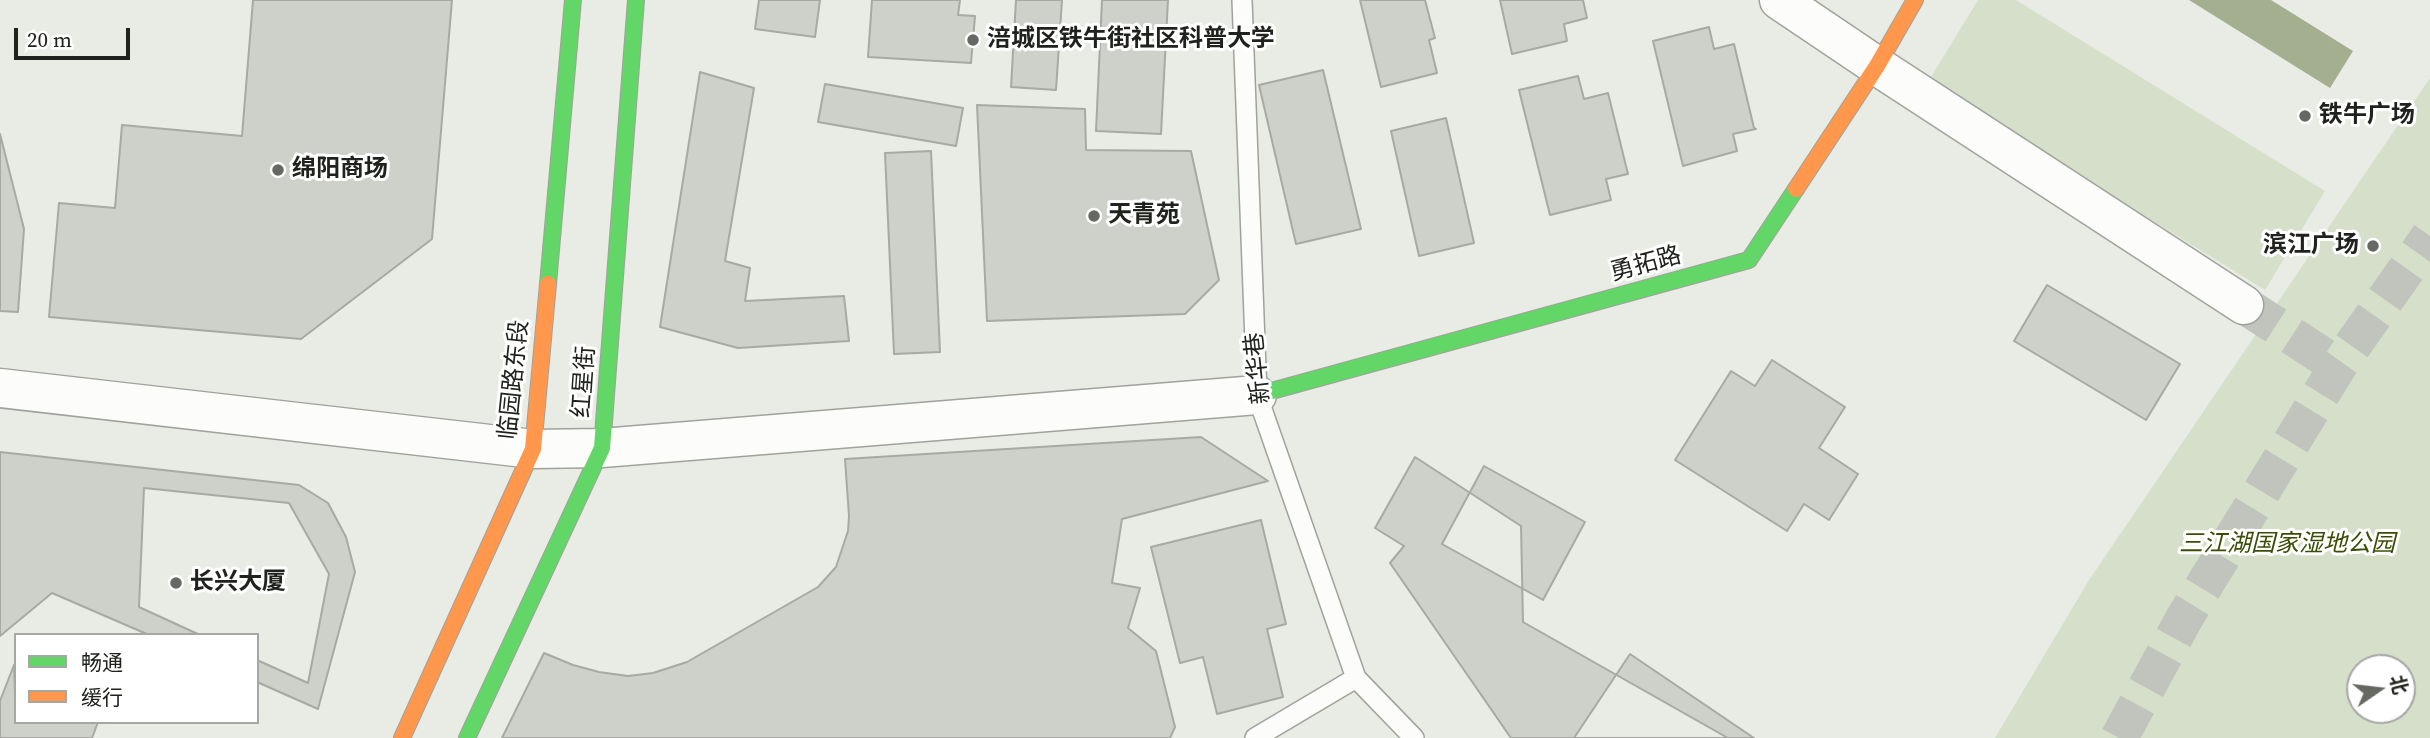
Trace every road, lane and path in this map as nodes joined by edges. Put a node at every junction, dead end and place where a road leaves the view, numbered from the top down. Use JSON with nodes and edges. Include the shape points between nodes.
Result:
{"nodes":[{"id":1,"x":573,"y":0,"type":"edge"},
{"id":2,"x":636,"y":0,"type":"edge"},
{"id":3,"x":1242,"y":0,"type":"edge"},
{"id":4,"x":1779,"y":0,"type":"edge"},
{"id":5,"x":1915,"y":0,"type":"edge"},
{"id":6,"x":1877,"y":66,"type":"junction"},
{"id":7,"x":2244,"y":305,"type":"tunnel mouth"},
{"id":8,"x":0,"y":388,"type":"edge"},
{"id":9,"x":1257,"y":395,"type":"junction"},
{"id":10,"x":603,"y":448,"type":"junction"},
{"id":11,"x":533,"y":449,"type":"junction"},
{"id":12,"x":1356,"y":678,"type":"junction"},
{"id":13,"x":402,"y":738,"type":"edge"},
{"id":14,"x":467,"y":738,"type":"edge"},
{"id":15,"x":1255,"y":738,"type":"edge"},
{"id":16,"x":1414,"y":738,"type":"edge"}],
"edges":[{"from":1,"to":11,"type":"main road","name":"临园路东段"},
{"from":2,"to":10,"type":"main road","name":"红星街"},
{"from":3,"to":9,"type":"lane","name":"新华巷"},
{"from":4,"to":6,"type":"street"},
{"from":5,"to":6,"type":"main road","name":"勇拓路"},
{"from":6,"to":7,"type":"street"},
{"from":6,"to":9,"type":"main road","name":"勇拓路","via":[[1749,260]]},
{"from":8,"to":11,"type":"street"},
{"from":9,"to":10,"type":"street"},
{"from":9,"to":12,"type":"lane","name":"新华巷"},
{"from":10,"to":11,"type":"street"},
{"from":10,"to":14,"type":"main road","name":"红星街"},
{"from":11,"to":13,"type":"main road","name":"临园路东段"},
{"from":12,"to":15,"type":"lane"},
{"from":12,"to":16,"type":"lane","name":"新华巷"}]}
